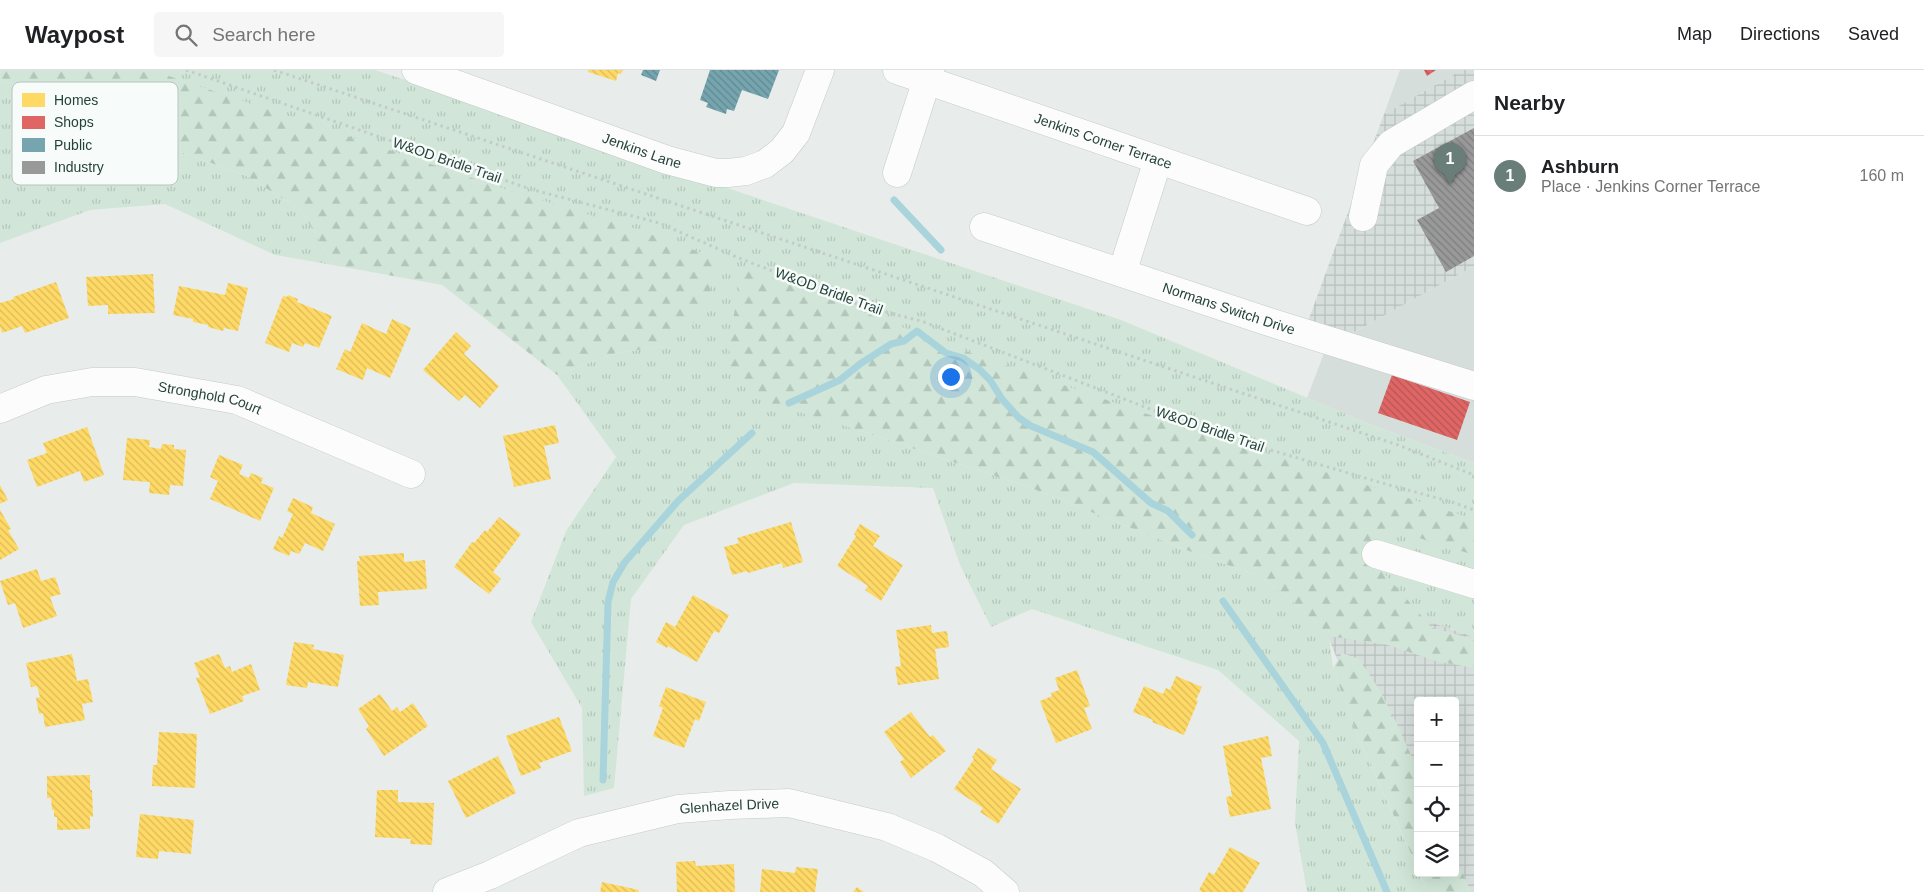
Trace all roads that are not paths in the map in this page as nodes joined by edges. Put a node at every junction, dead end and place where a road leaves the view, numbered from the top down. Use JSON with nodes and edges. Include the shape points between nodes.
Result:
{"nodes":[{"id":1,"x":416,"y":70,"type":"edge"},
{"id":2,"x":820,"y":70,"type":"edge"},
{"id":3,"x":897,"y":70,"type":"edge"},
{"id":4,"x":928,"y":75,"type":"edge"},
{"id":5,"x":1474,"y":95,"type":"edge"},
{"id":6,"x":1158,"y":160,"type":"junction"},
{"id":7,"x":896,"y":173,"type":"dead end"},
{"id":8,"x":1307,"y":211,"type":"dead end"},
{"id":9,"x":1362,"y":217,"type":"dead end"},
{"id":10,"x":984,"y":227,"type":"dead end"},
{"id":11,"x":1122,"y":273,"type":"junction"},
{"id":12,"x":1474,"y":386,"type":"edge"},
{"id":13,"x":0,"y":409,"type":"edge"},
{"id":14,"x":412,"y":474,"type":"dead end"},
{"id":15,"x":1376,"y":554,"type":"dead end"},
{"id":16,"x":1474,"y":584,"type":"edge"},
{"id":17,"x":496,"y":883,"type":"edge"},
{"id":18,"x":447,"y":892,"type":"edge"},
{"id":19,"x":1005,"y":892,"type":"edge"}],
"edges":[{"from":1,"to":2,"type":"street","name":"Jenkins Lane","via":[[667,160],[716,173],[728,173],[765,164],[782,151],[796,134]]},
{"from":3,"to":4,"type":"street","name":"Jenkins Corner Terrace"},
{"from":4,"to":6,"type":"street","name":"Jenkins Corner Terrace"},
{"from":4,"to":7,"type":"street"},
{"from":5,"to":9,"type":"street","via":[[1391,144],[1374,165]]},
{"from":6,"to":8,"type":"street","name":"Jenkins Corner Terrace"},
{"from":6,"to":11,"type":"street"},
{"from":10,"to":11,"type":"street","name":"Normans Switch Drive"},
{"from":11,"to":12,"type":"street","name":"Normans Switch Drive"},
{"from":13,"to":14,"type":"street","name":"Stronghold Court","via":[[46,390],[92,382],[135,382],[237,400]]},
{"from":15,"to":16,"type":"street"},
{"from":17,"to":18,"type":"street","name":"Glenhazel Drive"},
{"from":17,"to":19,"type":"street","name":"Glenhazel Drive","via":[[579,832],[678,809],[789,803],[887,827],[928,844],[983,874]]}]}
